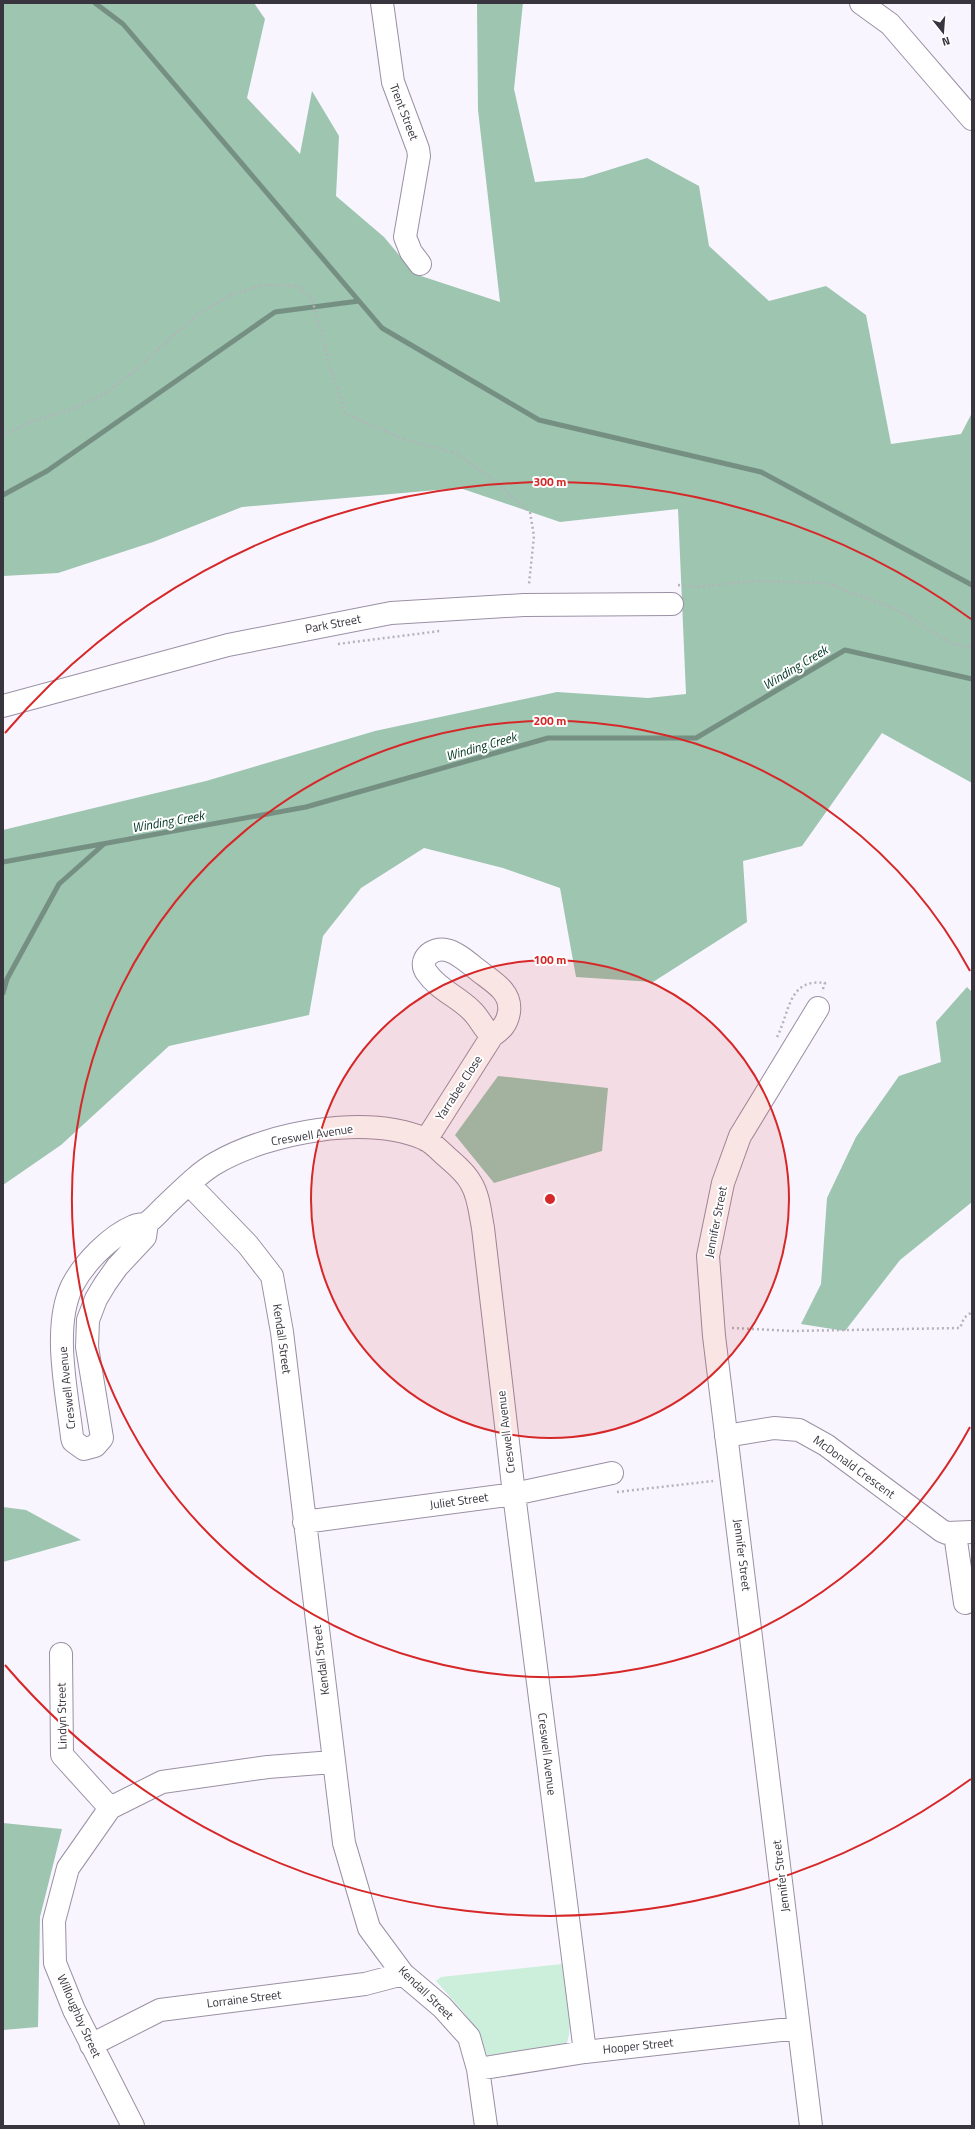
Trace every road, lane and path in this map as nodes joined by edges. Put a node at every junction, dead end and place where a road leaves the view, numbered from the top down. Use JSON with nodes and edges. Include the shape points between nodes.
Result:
{"nodes":[{"id":1,"x":382,"y":3,"type":"edge"},
{"id":2,"x":861,"y":3,"type":"edge"},
{"id":3,"x":972,"y":119,"type":"edge"},
{"id":4,"x":420,"y":264,"type":"dead end"},
{"id":5,"x":3,"y":435,"type":"edge"},
{"id":6,"x":529,"y":584,"type":"dead end"},
{"id":7,"x":674,"y":595,"type":"joint"},
{"id":8,"x":445,"y":630,"type":"dead end"},
{"id":9,"x":330,"y":645,"type":"dead end"},
{"id":10,"x":972,"y":647,"type":"edge"},
{"id":11,"x":3,"y":706,"type":"edge"},
{"id":12,"x":818,"y":1008,"type":"dead end"},
{"id":13,"x":492,"y":1036,"type":"dead end"},
{"id":14,"x":426,"y":1140,"type":"junction"},
{"id":15,"x":189,"y":1184,"type":"junction"},
{"id":16,"x":146,"y":1223,"type":"junction"},
{"id":17,"x":972,"y":1312,"type":"edge"},
{"id":18,"x":713,"y":1328,"type":"junction"},
{"id":19,"x":726,"y":1436,"type":"junction"},
{"id":20,"x":713,"y":1482,"type":"dead end"},
{"id":21,"x":614,"y":1483,"type":"joint"},
{"id":22,"x":514,"y":1494,"type":"junction"},
{"id":23,"x":304,"y":1522,"type":"junction"},
{"id":24,"x":963,"y":1533,"type":"edge"},
{"id":25,"x":965,"y":1603,"type":"dead end"},
{"id":26,"x":61,"y":1654,"type":"dead end"},
{"id":27,"x":333,"y":1762,"type":"junction"},
{"id":28,"x":110,"y":1808,"type":"junction"},
{"id":29,"x":403,"y":1974,"type":"junction"},
{"id":30,"x":798,"y":2028,"type":"junction"},
{"id":31,"x":91,"y":2045,"type":"junction"},
{"id":32,"x":585,"y":2052,"type":"junction"},
{"id":33,"x":478,"y":2069,"type":"junction"},
{"id":34,"x":133,"y":2126,"type":"edge"},
{"id":35,"x":486,"y":2126,"type":"edge"},
{"id":36,"x":811,"y":2126,"type":"edge"}],
"edges":[{"from":1,"to":4,"type":"street","name":"Trent Street","via":[[392,78],[418,149],[419,156],[405,237],[411,252]]},
{"from":2,"to":3,"type":"street","via":[[890,24]]},
{"from":5,"to":6,"type":"path","via":[[104,394],[134,371],[199,312],[233,294],[264,285],[297,286],[312,299],[346,414],[406,440],[456,453],[530,512],[534,536]]},
{"from":7,"to":10,"type":"path","via":[[699,587],[751,581],[826,583],[898,610],[952,644]]},
{"from":7,"to":11,"type":"street","name":"Park Street","via":[[391,613],[228,645]]},
{"from":8,"to":9,"type":"path"},
{"from":12,"to":18,"type":"street","name":"Jennifer Street","via":[[740,1136],[722,1183],[708,1256]]},
{"from":13,"to":14,"type":"street","name":"Yarrabee Close"},
{"from":14,"to":15,"type":"street","name":"Creswell Avenue","via":[[394,1130],[347,1127],[290,1136],[248,1147],[215,1164]]},
{"from":14,"to":22,"type":"street","name":"Creswell Avenue","via":[[458,1166],[471,1183],[479,1206]]},
{"from":15,"to":16,"type":"street","name":"Creswell Avenue"},
{"from":15,"to":23,"type":"street","name":"Kendall Street","via":[[248,1245],[272,1276],[282,1332]]},
{"from":16,"to":16,"type":"street","name":"Creswell Avenue","via":[[145,1237],[105,1284],[96,1298],[88,1320],[88,1347],[102,1438],[95,1446],[84,1449],[73,1441],[72,1437],[62,1340],[66,1307],[72,1287],[84,1267],[115,1237],[135,1225]]},
{"from":17,"to":18,"type":"path","via":[[964,1318],[960,1328],[792,1331]]},
{"from":18,"to":19,"type":"street","name":"Jennifer Street"},
{"from":19,"to":24,"type":"street","name":"McDonald Crescent","via":[[774,1428],[799,1430],[826,1445],[947,1534]]},
{"from":19,"to":30,"type":"street","name":"Jennifer Street"},
{"from":20,"to":21,"type":"path"},
{"from":21,"to":22,"type":"street","name":"Juliet Street"},
{"from":22,"to":23,"type":"street","name":"Juliet Street"},
{"from":22,"to":32,"type":"street","name":"Creswell Avenue"},
{"from":23,"to":27,"type":"street","name":"Kendall Street"},
{"from":24,"to":25,"type":"street"},
{"from":26,"to":28,"type":"street","name":"Lindyn Street","via":[[62,1755]]},
{"from":27,"to":28,"type":"street","name":"Willoughby Street","via":[[268,1767],[162,1782]]},
{"from":27,"to":29,"type":"street","name":"Kendall Street","via":[[344,1843],[369,1928]]},
{"from":28,"to":31,"type":"street","name":"Willoughby Street","via":[[68,1868],[54,1921],[55,1963]]},
{"from":29,"to":31,"type":"street","name":"Lorraine Street","via":[[365,1984],[160,2010]]},
{"from":29,"to":33,"type":"street","name":"Kendall Street","via":[[442,2007],[469,2038]]},
{"from":30,"to":32,"type":"street","name":"Hooper Street"},
{"from":30,"to":36,"type":"street","name":"Jennifer Street"},
{"from":31,"to":34,"type":"street","name":"Willoughby Street"},
{"from":32,"to":33,"type":"street","name":"Hooper Street"},
{"from":33,"to":35,"type":"street","name":"Kendall Street"}]}
